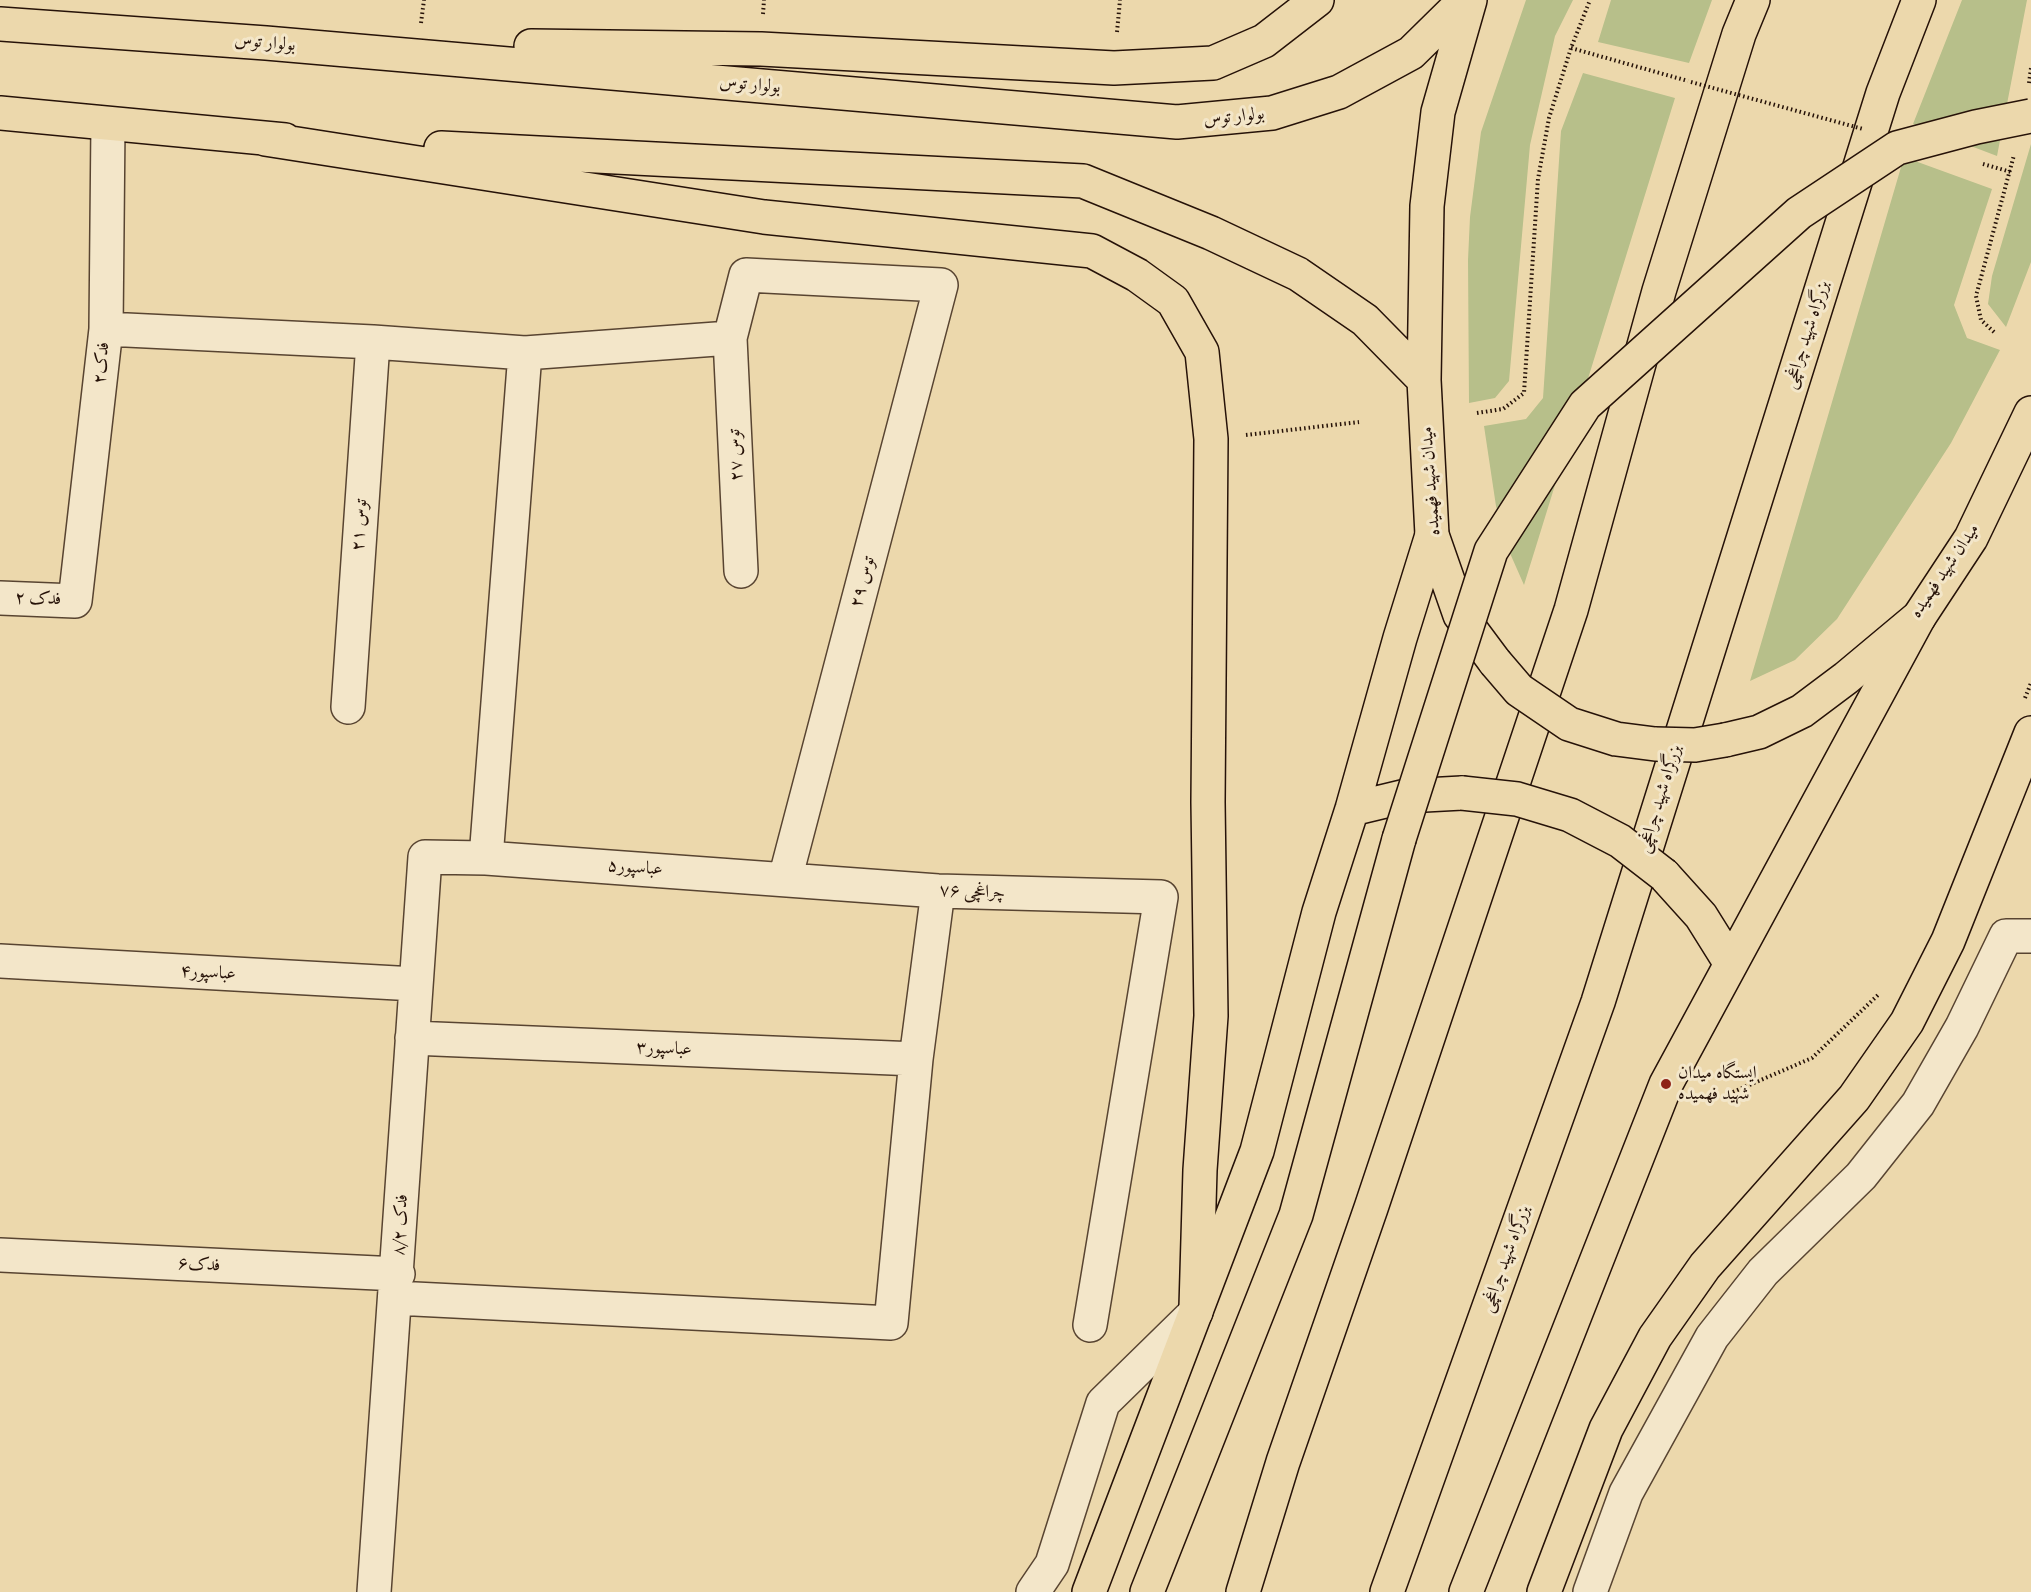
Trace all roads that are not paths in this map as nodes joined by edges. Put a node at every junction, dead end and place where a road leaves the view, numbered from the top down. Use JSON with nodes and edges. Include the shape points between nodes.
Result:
{"nodes":[{"id":1,"x":1317,"y":0,"type":"edge"},
{"id":2,"x":1465,"y":0,"type":"edge"},
{"id":3,"x":1470,"y":0,"type":"edge"},
{"id":4,"x":1753,"y":0,"type":"edge"},
{"id":5,"x":1919,"y":0,"type":"edge"},
{"id":6,"x":0,"y":24,"type":"edge"},
{"id":7,"x":266,"y":43,"type":"junction"},
{"id":8,"x":2029,"y":104,"type":"edge"},
{"id":9,"x":0,"y":113,"type":"edge"},
{"id":10,"x":108,"y":124,"type":"junction"},
{"id":11,"x":265,"y":139,"type":"junction"},
{"id":12,"x":941,"y":285,"type":"joint"},
{"id":13,"x":106,"y":329,"type":"junction"},
{"id":14,"x":730,"y":338,"type":"junction"},
{"id":15,"x":373,"y":342,"type":"junction"},
{"id":16,"x":525,"y":353,"type":"junction"},
{"id":17,"x":1424,"y":380,"type":"junction"},
{"id":18,"x":2031,"y":413,"type":"edge"},
{"id":19,"x":1432,"y":535,"type":"junction"},
{"id":20,"x":741,"y":571,"type":"dead end"},
{"id":21,"x":0,"y":598,"type":"edge"},
{"id":22,"x":75,"y":601,"type":"joint"},
{"id":23,"x":1919,"y":616,"type":"junction"},
{"id":24,"x":348,"y":707,"type":"dead end"},
{"id":25,"x":2027,"y":719,"type":"edge"},
{"id":26,"x":1352,"y":809,"type":"junction"},
{"id":27,"x":425,"y":857,"type":"joint"},
{"id":28,"x":486,"y":858,"type":"junction"},
{"id":29,"x":785,"y":879,"type":"junction"},
{"id":30,"x":938,"y":891,"type":"junction"},
{"id":31,"x":2018,"y":936,"type":"edge"},
{"id":32,"x":0,"y":961,"type":"edge"},
{"id":33,"x":1731,"y":964,"type":"junction"},
{"id":34,"x":415,"y":984,"type":"junction"},
{"id":35,"x":412,"y":1038,"type":"junction"},
{"id":36,"x":916,"y":1059,"type":"junction"},
{"id":37,"x":0,"y":1255,"type":"edge"},
{"id":38,"x":396,"y":1286,"type":"junction"},
{"id":39,"x":1196,"y":1312,"type":"junction"},
{"id":40,"x":1090,"y":1325,"type":"dead end"},
{"id":41,"x":374,"y":1592,"type":"edge"},
{"id":42,"x":1033,"y":1592,"type":"edge"},
{"id":43,"x":1089,"y":1592,"type":"edge"},
{"id":44,"x":1147,"y":1592,"type":"edge"},
{"id":45,"x":1243,"y":1592,"type":"edge"},
{"id":46,"x":1387,"y":1592,"type":"edge"},
{"id":47,"x":1468,"y":1592,"type":"edge"},
{"id":48,"x":1544,"y":1592,"type":"edge"},
{"id":49,"x":1590,"y":1592,"type":"edge"}],
"edges":[{"from":1,"to":7,"type":"main road","via":[[1264,41],[1213,63],[1125,67],[761,49]]},
{"from":2,"to":7,"type":"main road","name":"بولوار توس","via":[[1411,53],[1339,92],[1272,113],[1177,122]]},
{"from":3,"to":17,"type":"main road","name":"میدان شهید فهمیده","via":[[1438,112],[1427,206]]},
{"from":4,"to":45,"type":"main road","via":[[1659,291],[1571,610],[1283,1462]]},
{"from":5,"to":46,"type":"main road","name":"بزرگراه شهید چراغچی","via":[[1883,93],[1598,1002]]},
{"from":6,"to":7,"type":"main road","name":"بولوار توس"},
{"from":8,"to":44,"type":"main road","bridge":true,"via":[[1976,127],[1897,148],[1799,213],[1585,405],[1491,551],[1399,839],[1296,1215]]},
{"from":9,"to":10,"type":"main road"},
{"from":10,"to":11,"type":"main road"},
{"from":10,"to":13,"type":"street","name":"فدک۲"},
{"from":11,"to":17,"type":"main road","via":[[1083,181],[1211,233],[1298,274],[1365,320]]},
{"from":11,"to":39,"type":"main road","via":[[764,217],[1092,250],[1137,275],[1173,302],[1202,352],[1210,439],[1211,1016],[1200,1170]]},
{"from":12,"to":14,"type":"street","name":"توس ۲۷","via":[[746,275]]},
{"from":12,"to":29,"type":"street","name":"توس ۲۹"},
{"from":13,"to":15,"type":"street"},
{"from":13,"to":22,"type":"street","name":"فدک۲"},
{"from":14,"to":16,"type":"street"},
{"from":14,"to":20,"type":"street","name":"توس ۲۷"},
{"from":15,"to":16,"type":"street"},
{"from":15,"to":24,"type":"street","name":"توس ۲۱"},
{"from":16,"to":28,"type":"street"},
{"from":17,"to":19,"type":"main road","name":"میدان شهید فهمیده"},
{"from":18,"to":23,"type":"main road","name":"میدان شهید فهمیده","via":[[1971,538]]},
{"from":19,"to":23,"type":"main road","name":"میدان شهید فهمیده","bridge":true,"via":[[1460,615],[1519,690],[1569,724],[1616,739],[1695,745],[1759,732],[1802,711]]},
{"from":19,"to":26,"type":"main road"},
{"from":21,"to":22,"type":"street","name":"فدک ۲"},
{"from":23,"to":33,"type":"main road"},
{"from":25,"to":48,"type":"main road","via":[[1948,941],[1907,1022],[1854,1098],[1705,1266],[1655,1337],[1606,1430]]},
{"from":26,"to":33,"type":"main road","bridge":true,"via":[[1406,796],[1462,793],[1517,799],[1570,815],[1620,841],[1664,875],[1701,916]]},
{"from":26,"to":39,"type":"main road","via":[[1319,912],[1257,1151]]},
{"from":27,"to":28,"type":"street","name":"عباسپور۵"},
{"from":27,"to":34,"type":"street","name":"فدک ۸/۲"},
{"from":28,"to":29,"type":"street","name":"عباسپور۵"},
{"from":29,"to":30,"type":"street","name":"چراغچی ۷۶"},
{"from":30,"to":36,"type":"street"},
{"from":30,"to":40,"type":"street","name":"چراغچی ۷۶","via":[[1161,897]]},
{"from":31,"to":49,"type":"street","via":[[1918,1104],[1861,1176],[1763,1272],[1712,1337],[1626,1493]]},
{"from":32,"to":34,"type":"street","name":"عباسپور۴"},
{"from":33,"to":47,"type":"main road","via":[[1666,1084]]},
{"from":34,"to":35,"type":"street","name":"فدک ۸/۲"},
{"from":35,"to":36,"type":"street","name":"عباسپور۳"},
{"from":35,"to":38,"type":"street","name":"فدک ۸/۲"},
{"from":36,"to":38,"type":"street","name":"فدک۶","via":[[891,1323]]},
{"from":37,"to":38,"type":"street","name":"فدک۶"},
{"from":38,"to":41,"type":"street","name":"فدک ۸/۲"},
{"from":39,"to":42,"type":"street","via":[[1103,1403],[1052,1564]]},
{"from":39,"to":43,"type":"main road"}]}
